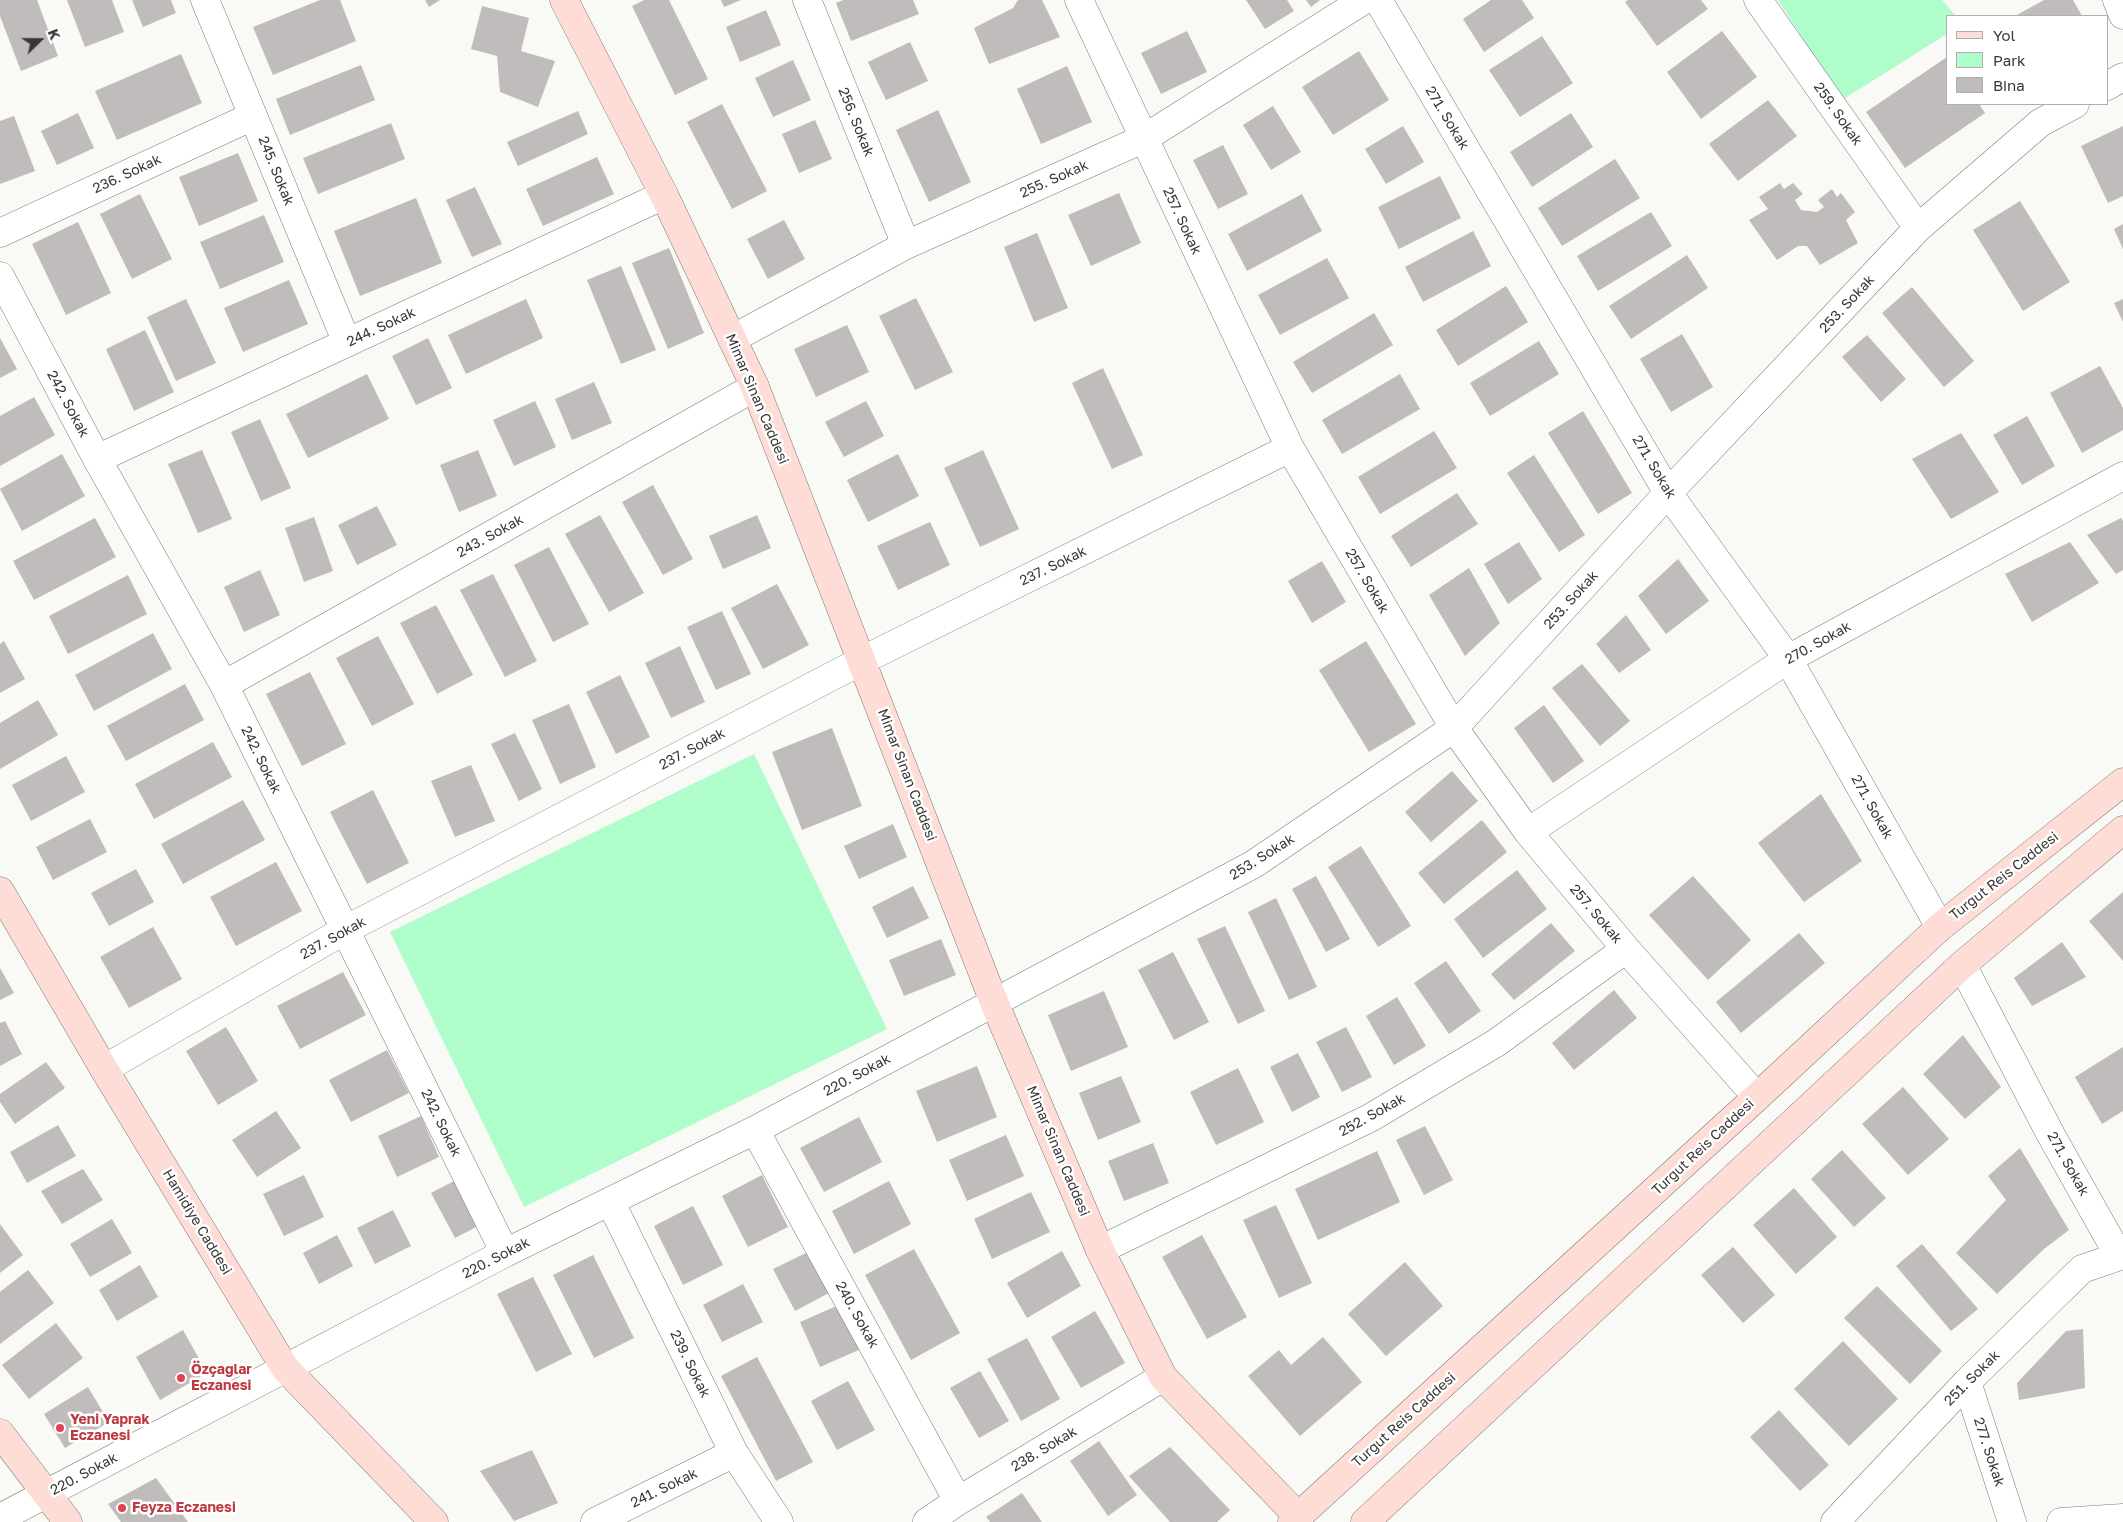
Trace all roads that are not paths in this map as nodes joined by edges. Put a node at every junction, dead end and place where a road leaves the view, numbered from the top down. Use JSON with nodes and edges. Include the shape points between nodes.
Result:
{"nodes":[{"id":1,"x":205,"y":0,"type":"edge"},
{"id":2,"x":564,"y":0,"type":"edge"},
{"id":3,"x":807,"y":0,"type":"edge"},
{"id":4,"x":1079,"y":0,"type":"edge"},
{"id":5,"x":1364,"y":0,"type":"edge"},
{"id":6,"x":1378,"y":0,"type":"edge"},
{"id":7,"x":1758,"y":0,"type":"edge"},
{"id":8,"x":2117,"y":0,"type":"edge"},
{"id":9,"x":2123,"y":15,"type":"edge"},
{"id":10,"x":2123,"y":77,"type":"edge"},
{"id":11,"x":2108,"y":85,"type":"edge"},
{"id":12,"x":2073,"y":105,"type":"edge"},
{"id":13,"x":254,"y":116,"type":"junction"},
{"id":14,"x":1143,"y":139,"type":"junction"},
{"id":15,"x":664,"y":195,"type":"junction"},
{"id":16,"x":1918,"y":228,"type":"junction"},
{"id":17,"x":0,"y":233,"type":"edge"},
{"id":18,"x":906,"y":245,"type":"junction"},
{"id":19,"x":0,"y":276,"type":"edge"},
{"id":20,"x":732,"y":339,"type":"junction"},
{"id":21,"x":347,"y":343,"type":"junction"},
{"id":22,"x":755,"y":387,"type":"junction"},
{"id":23,"x":1290,"y":448,"type":"junction"},
{"id":24,"x":97,"y":459,"type":"junction"},
{"id":25,"x":2123,"y":476,"type":"edge"},
{"id":26,"x":1668,"y":493,"type":"junction"},
{"id":27,"x":1788,"y":659,"type":"junction"},
{"id":28,"x":863,"y":660,"type":"junction"},
{"id":29,"x":224,"y":685,"type":"junction"},
{"id":30,"x":1454,"y":728,"type":"junction"},
{"id":31,"x":2123,"y":782,"type":"edge"},
{"id":32,"x":2123,"y":830,"type":"edge"},
{"id":33,"x":1528,"y":832,"type":"junction"},
{"id":34,"x":0,"y":891,"type":"edge"},
{"id":35,"x":1940,"y":927,"type":"junction"},
{"id":36,"x":345,"y":930,"type":"junction"},
{"id":37,"x":1626,"y":949,"type":"junction"},
{"id":38,"x":1962,"y":966,"type":"junction"},
{"id":39,"x":994,"y":1002,"type":"junction"},
{"id":40,"x":104,"y":1069,"type":"junction"},
{"id":41,"x":1757,"y":1098,"type":"junction"},
{"id":42,"x":755,"y":1130,"type":"junction"},
{"id":43,"x":610,"y":1201,"type":"junction"},
{"id":44,"x":1100,"y":1250,"type":"junction"},
{"id":45,"x":505,"y":1252,"type":"junction"},
{"id":46,"x":2121,"y":1255,"type":"edge"},
{"id":47,"x":285,"y":1368,"type":"junction"},
{"id":48,"x":1163,"y":1377,"type":"junction"},
{"id":49,"x":1967,"y":1382,"type":"junction"},
{"id":50,"x":0,"y":1433,"type":"edge"},
{"id":51,"x":734,"y":1453,"type":"junction"},
{"id":52,"x":46,"y":1494,"type":"junction"},
{"id":53,"x":958,"y":1501,"type":"junction"},
{"id":54,"x":0,"y":1518,"type":"edge"},
{"id":55,"x":2123,"y":1518,"type":"edge"},
{"id":56,"x":1295,"y":1519,"type":"edge"},
{"id":57,"x":68,"y":1522,"type":"edge"},
{"id":58,"x":434,"y":1522,"type":"edge"},
{"id":59,"x":595,"y":1522,"type":"edge"},
{"id":60,"x":779,"y":1522,"type":"edge"},
{"id":61,"x":927,"y":1522,"type":"edge"},
{"id":62,"x":1365,"y":1522,"type":"edge"},
{"id":63,"x":1835,"y":1522,"type":"edge"},
{"id":64,"x":2012,"y":1522,"type":"edge"},
{"id":65,"x":2061,"y":1522,"type":"edge"}],
"edges":[{"from":1,"to":13,"type":"street","name":"245. Sokak"},
{"from":2,"to":15,"type":"main road","name":"Mimar Sinan Caddesi"},
{"from":3,"to":18,"type":"street","name":"256. Sokak"},
{"from":4,"to":14,"type":"street","name":"257. Sokak"},
{"from":5,"to":14,"type":"street","name":"255. Sokak"},
{"from":6,"to":26,"type":"street","name":"271. Sokak"},
{"from":7,"to":16,"type":"street","name":"259. Sokak"},
{"from":8,"to":9,"type":"street"},
{"from":10,"to":11,"type":"street"},
{"from":12,"to":16,"type":"street","name":"253. Sokak","via":[[2040,123]]},
{"from":13,"to":17,"type":"street","name":"236. Sokak"},
{"from":13,"to":21,"type":"street","name":"245. Sokak"},
{"from":14,"to":18,"type":"street","name":"255. Sokak"},
{"from":14,"to":23,"type":"street","name":"257. Sokak"},
{"from":15,"to":20,"type":"main road","name":"Mimar Sinan Caddesi"},
{"from":15,"to":21,"type":"street","name":"244. Sokak"},
{"from":16,"to":26,"type":"street","name":"253. Sokak"},
{"from":18,"to":20,"type":"street","name":"255. Sokak"},
{"from":19,"to":24,"type":"street","name":"242. Sokak"},
{"from":20,"to":22,"type":"main road","name":"Mimar Sinan Caddesi"},
{"from":21,"to":24,"type":"street","name":"244. Sokak"},
{"from":22,"to":28,"type":"main road","name":"Mimar Sinan Caddesi"},
{"from":22,"to":29,"type":"street","name":"243. Sokak"},
{"from":23,"to":28,"type":"street","name":"237. Sokak"},
{"from":23,"to":30,"type":"street","name":"257. Sokak"},
{"from":24,"to":29,"type":"street","name":"242. Sokak"},
{"from":25,"to":27,"type":"street","name":"270. Sokak"},
{"from":26,"to":27,"type":"street","name":"271. Sokak"},
{"from":26,"to":30,"type":"street","name":"253. Sokak"},
{"from":27,"to":33,"type":"street","name":"270. Sokak"},
{"from":27,"to":35,"type":"street","name":"271. Sokak"},
{"from":28,"to":36,"type":"street","name":"237. Sokak"},
{"from":28,"to":39,"type":"main road","name":"Mimar Sinan Caddesi"},
{"from":29,"to":36,"type":"street","name":"242. Sokak"},
{"from":30,"to":33,"type":"street","name":"257. Sokak"},
{"from":30,"to":39,"type":"street","name":"253. Sokak","via":[[1254,864]]},
{"from":31,"to":35,"type":"main road","name":"Turgut Reis Caddesi"},
{"from":32,"to":38,"type":"main road"},
{"from":33,"to":37,"type":"street","name":"257. Sokak"},
{"from":34,"to":40,"type":"main road","name":"Hamidiye Caddesi"},
{"from":35,"to":41,"type":"main road","name":"Turgut Reis Caddesi"},
{"from":36,"to":40,"type":"street","name":"237. Sokak"},
{"from":36,"to":45,"type":"street","name":"242. Sokak"},
{"from":37,"to":41,"type":"street","name":"257. Sokak"},
{"from":37,"to":44,"type":"street","name":"252. Sokak","via":[[1496,1043],[1370,1118]]},
{"from":38,"to":46,"type":"street","name":"271. Sokak","via":[[2051,1135]]},
{"from":38,"to":62,"type":"main road"},
{"from":39,"to":42,"type":"street","name":"220. Sokak"},
{"from":39,"to":44,"type":"main road","name":"Mimar Sinan Caddesi"},
{"from":40,"to":47,"type":"main road","name":"Hamidiye Caddesi"},
{"from":41,"to":56,"type":"main road","name":"Turgut Reis Caddesi"},
{"from":42,"to":43,"type":"street","name":"220. Sokak"},
{"from":42,"to":53,"type":"street","name":"240. Sokak"},
{"from":43,"to":45,"type":"street","name":"220. Sokak"},
{"from":43,"to":51,"type":"street","name":"239. Sokak"},
{"from":44,"to":48,"type":"main road","name":"Mimar Sinan Caddesi"},
{"from":45,"to":47,"type":"street","name":"220. Sokak"},
{"from":46,"to":49,"type":"street","name":"251. Sokak","via":[[2082,1269]]},
{"from":47,"to":52,"type":"street","name":"220. Sokak"},
{"from":47,"to":58,"type":"main road","name":"Hamidiye Caddesi"},
{"from":48,"to":53,"type":"street","name":"238. Sokak"},
{"from":48,"to":56,"type":"main road","name":"Mimar Sinan Caddesi"},
{"from":49,"to":63,"type":"street","name":"251. Sokak"},
{"from":49,"to":64,"type":"street","name":"277. Sokak"},
{"from":50,"to":52,"type":"main road"},
{"from":51,"to":59,"type":"street","name":"241. Sokak"},
{"from":51,"to":60,"type":"street","name":"239. Sokak"},
{"from":52,"to":54,"type":"street","name":"220. Sokak"},
{"from":52,"to":57,"type":"main road"},
{"from":53,"to":61,"type":"street","name":"238. Sokak"},
{"from":55,"to":65,"type":"street"}]}
